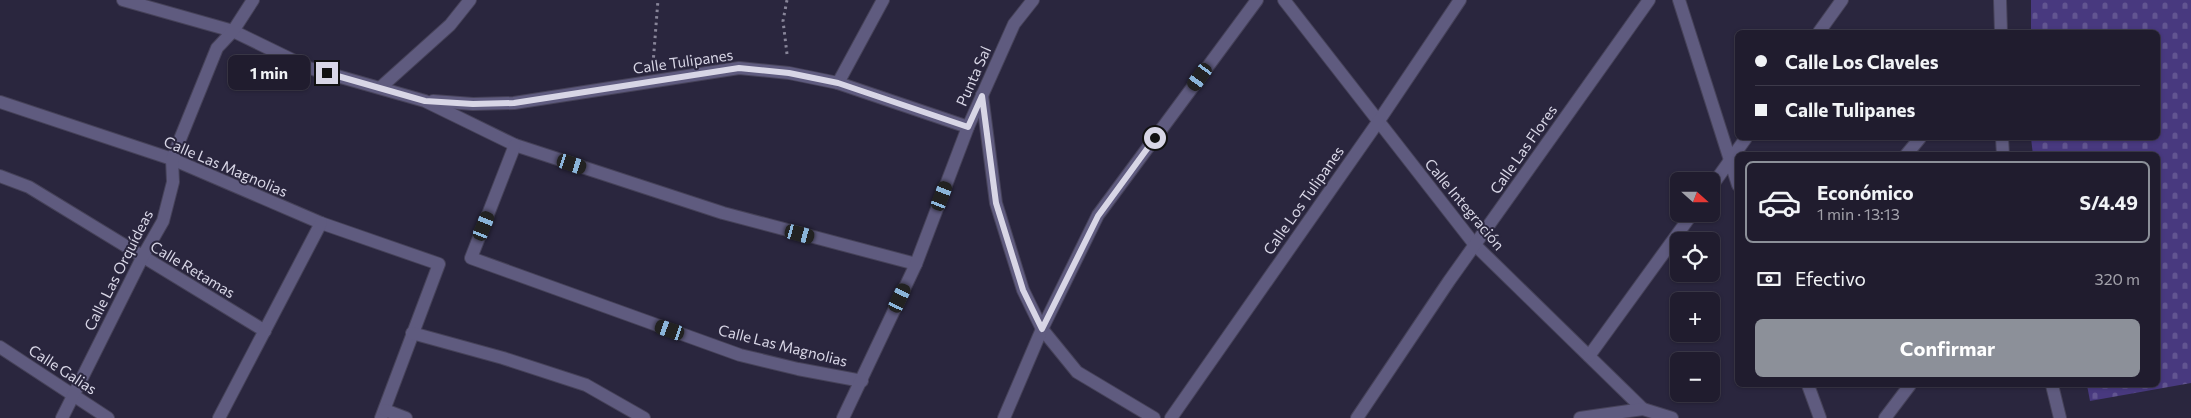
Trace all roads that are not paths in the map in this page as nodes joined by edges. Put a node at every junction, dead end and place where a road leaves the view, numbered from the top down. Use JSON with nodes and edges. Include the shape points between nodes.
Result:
{"nodes":[{"id":1,"x":123,"y":0,"type":"edge"},
{"id":2,"x":253,"y":0,"type":"edge"},
{"id":3,"x":470,"y":0,"type":"edge"},
{"id":4,"x":883,"y":0,"type":"edge"},
{"id":5,"x":1034,"y":0,"type":"edge"},
{"id":6,"x":1257,"y":0,"type":"edge"},
{"id":7,"x":1284,"y":0,"type":"edge"},
{"id":8,"x":1460,"y":0,"type":"edge"},
{"id":9,"x":1649,"y":0,"type":"edge"},
{"id":10,"x":1680,"y":0,"type":"edge"},
{"id":11,"x":1842,"y":0,"type":"edge"},
{"id":12,"x":2000,"y":0,"type":"edge"},
{"id":13,"x":1821,"y":30,"type":"edge"},
{"id":14,"x":2001,"y":30,"type":"edge"},
{"id":15,"x":233,"y":31,"type":"junction"},
{"id":16,"x":838,"y":83,"type":"junction"},
{"id":17,"x":381,"y":87,"type":"junction"},
{"id":18,"x":982,"y":96,"type":"junction"},
{"id":19,"x":425,"y":101,"type":"junction"},
{"id":20,"x":0,"y":102,"type":"edge"},
{"id":21,"x":1378,"y":122,"type":"junction"},
{"id":22,"x":968,"y":127,"type":"junction"},
{"id":23,"x":1745,"y":140,"type":"edge"},
{"id":24,"x":1918,"y":140,"type":"edge"},
{"id":25,"x":515,"y":145,"type":"junction"},
{"id":26,"x":1737,"y":152,"type":"edge"},
{"id":27,"x":1908,"y":152,"type":"edge"},
{"id":28,"x":1735,"y":154,"type":"edge"},
{"id":29,"x":172,"y":159,"type":"junction"},
{"id":30,"x":1730,"y":162,"type":"junction"},
{"id":31,"x":1720,"y":175,"type":"edge"},
{"id":32,"x":0,"y":176,"type":"edge"},
{"id":33,"x":1735,"y":176,"type":"edge"},
{"id":34,"x":1686,"y":222,"type":"edge"},
{"id":35,"x":321,"y":223,"type":"junction"},
{"id":36,"x":1475,"y":245,"type":"junction"},
{"id":37,"x":142,"y":256,"type":"junction"},
{"id":38,"x":916,"y":264,"type":"junction"},
{"id":39,"x":1042,"y":329,"type":"junction"},
{"id":40,"x":265,"y":331,"type":"junction"},
{"id":41,"x":412,"y":333,"type":"junction"},
{"id":42,"x":0,"y":347,"type":"edge"},
{"id":43,"x":1588,"y":356,"type":"junction"},
{"id":44,"x":862,"y":381,"type":"junction"},
{"id":45,"x":1809,"y":387,"type":"edge"},
{"id":46,"x":1909,"y":387,"type":"edge"},
{"id":47,"x":2052,"y":387,"type":"edge"},
{"id":48,"x":74,"y":394,"type":"junction"},
{"id":49,"x":1643,"y":409,"type":"junction"},
{"id":50,"x":383,"y":414,"type":"edge"},
{"id":51,"x":62,"y":418,"type":"edge"},
{"id":52,"x":108,"y":418,"type":"edge"},
{"id":53,"x":219,"y":418,"type":"edge"},
{"id":54,"x":406,"y":418,"type":"edge"},
{"id":55,"x":644,"y":418,"type":"edge"},
{"id":56,"x":844,"y":418,"type":"edge"},
{"id":57,"x":1004,"y":418,"type":"edge"},
{"id":58,"x":1154,"y":418,"type":"edge"},
{"id":59,"x":1171,"y":418,"type":"edge"},
{"id":60,"x":1357,"y":418,"type":"edge"},
{"id":61,"x":1580,"y":418,"type":"edge"},
{"id":62,"x":1672,"y":418,"type":"edge"},
{"id":63,"x":1820,"y":418,"type":"edge"},
{"id":64,"x":1886,"y":418,"type":"edge"},
{"id":65,"x":2060,"y":418,"type":"edge"}],
"edges":[{"from":1,"to":15,"type":"street","name":"Calle Tulipanes"},
{"from":2,"to":15,"type":"street","name":"Calle Las Orquídeas"},
{"from":3,"to":17,"type":"street","via":[[450,25]]},
{"from":4,"to":16,"type":"street"},
{"from":5,"to":18,"type":"street","name":"Punta Sal","via":[[1014,24]]},
{"from":6,"to":39,"type":"street","via":[[1098,216]]},
{"from":7,"to":21,"type":"street","name":"Calle Integración"},
{"from":8,"to":21,"type":"street","name":"Calle Los Tulipanes"},
{"from":9,"to":36,"type":"street","name":"Calle Las Flores"},
{"from":10,"to":30,"type":"street"},
{"from":11,"to":13,"type":"street"},
{"from":12,"to":14,"type":"street"},
{"from":15,"to":17,"type":"street","name":"Calle Tulipanes","via":[[308,68]]},
{"from":15,"to":29,"type":"street","name":"Calle Las Orquídeas","via":[[217,48]]},
{"from":16,"to":19,"type":"street","name":"Calle Tulipanes","via":[[789,73],[739,68],[514,103]]},
{"from":16,"to":22,"type":"street","name":"Calle Tulipanes"},
{"from":17,"to":19,"type":"street","name":"Calle Tulipanes"},
{"from":18,"to":22,"type":"street","name":"Punta Sal"},
{"from":18,"to":39,"type":"street","via":[[996,203],[1023,290]]},
{"from":19,"to":25,"type":"street","name":"Calle Tulipanes"},
{"from":20,"to":29,"type":"street","name":"Calle Las Magnolias"},
{"from":21,"to":36,"type":"street","name":"Calle Integración"},
{"from":21,"to":59,"type":"street","name":"Calle Los Tulipanes"},
{"from":22,"to":38,"type":"street","name":"Punta Sal"},
{"from":23,"to":26,"type":"street"},
{"from":24,"to":27,"type":"street"},
{"from":25,"to":38,"type":"street","name":"Calle Tulipanes","via":[[723,213]]},
{"from":25,"to":44,"type":"street","name":"Calle Las Magnolias","via":[[471,258],[740,355]]},
{"from":28,"to":30,"type":"street"},
{"from":29,"to":35,"type":"street","name":"Calle Las Magnolias"},
{"from":29,"to":37,"type":"street","name":"Calle Las Orquídeas","via":[[173,182],[163,221]]},
{"from":30,"to":31,"type":"street"},
{"from":30,"to":33,"type":"street"},
{"from":32,"to":37,"type":"street","name":"Calle Retamas","via":[[28,187]]},
{"from":34,"to":43,"type":"street"},
{"from":35,"to":40,"type":"street"},
{"from":35,"to":41,"type":"street","name":"Calle Las Magnolias","via":[[439,264]]},
{"from":36,"to":43,"type":"street","name":"Calle Integración"},
{"from":36,"to":60,"type":"street","name":"Calle Las Flores"},
{"from":37,"to":40,"type":"street","name":"Calle Retamas"},
{"from":37,"to":48,"type":"street","name":"Calle Las Orquídeas"},
{"from":38,"to":44,"type":"street","name":"Punta Sal"},
{"from":39,"to":57,"type":"street"},
{"from":39,"to":58,"type":"street","via":[[1077,372]]},
{"from":40,"to":53,"type":"street"},
{"from":41,"to":50,"type":"street"},
{"from":41,"to":55,"type":"street","via":[[586,385]]},
{"from":42,"to":48,"type":"street","name":"Calle Galias"},
{"from":43,"to":49,"type":"street","name":"Calle Integración"},
{"from":44,"to":56,"type":"street","name":"Punta Sal"},
{"from":45,"to":63,"type":"street"},
{"from":46,"to":64,"type":"street"},
{"from":47,"to":65,"type":"street"},
{"from":48,"to":51,"type":"street","name":"Calle Las Orquídeas"},
{"from":48,"to":52,"type":"street","name":"Calle Galias"},
{"from":49,"to":61,"type":"street","name":"Calle Integración"},
{"from":49,"to":62,"type":"street","name":"Calle Integración"},
{"from":50,"to":54,"type":"street"}]}
